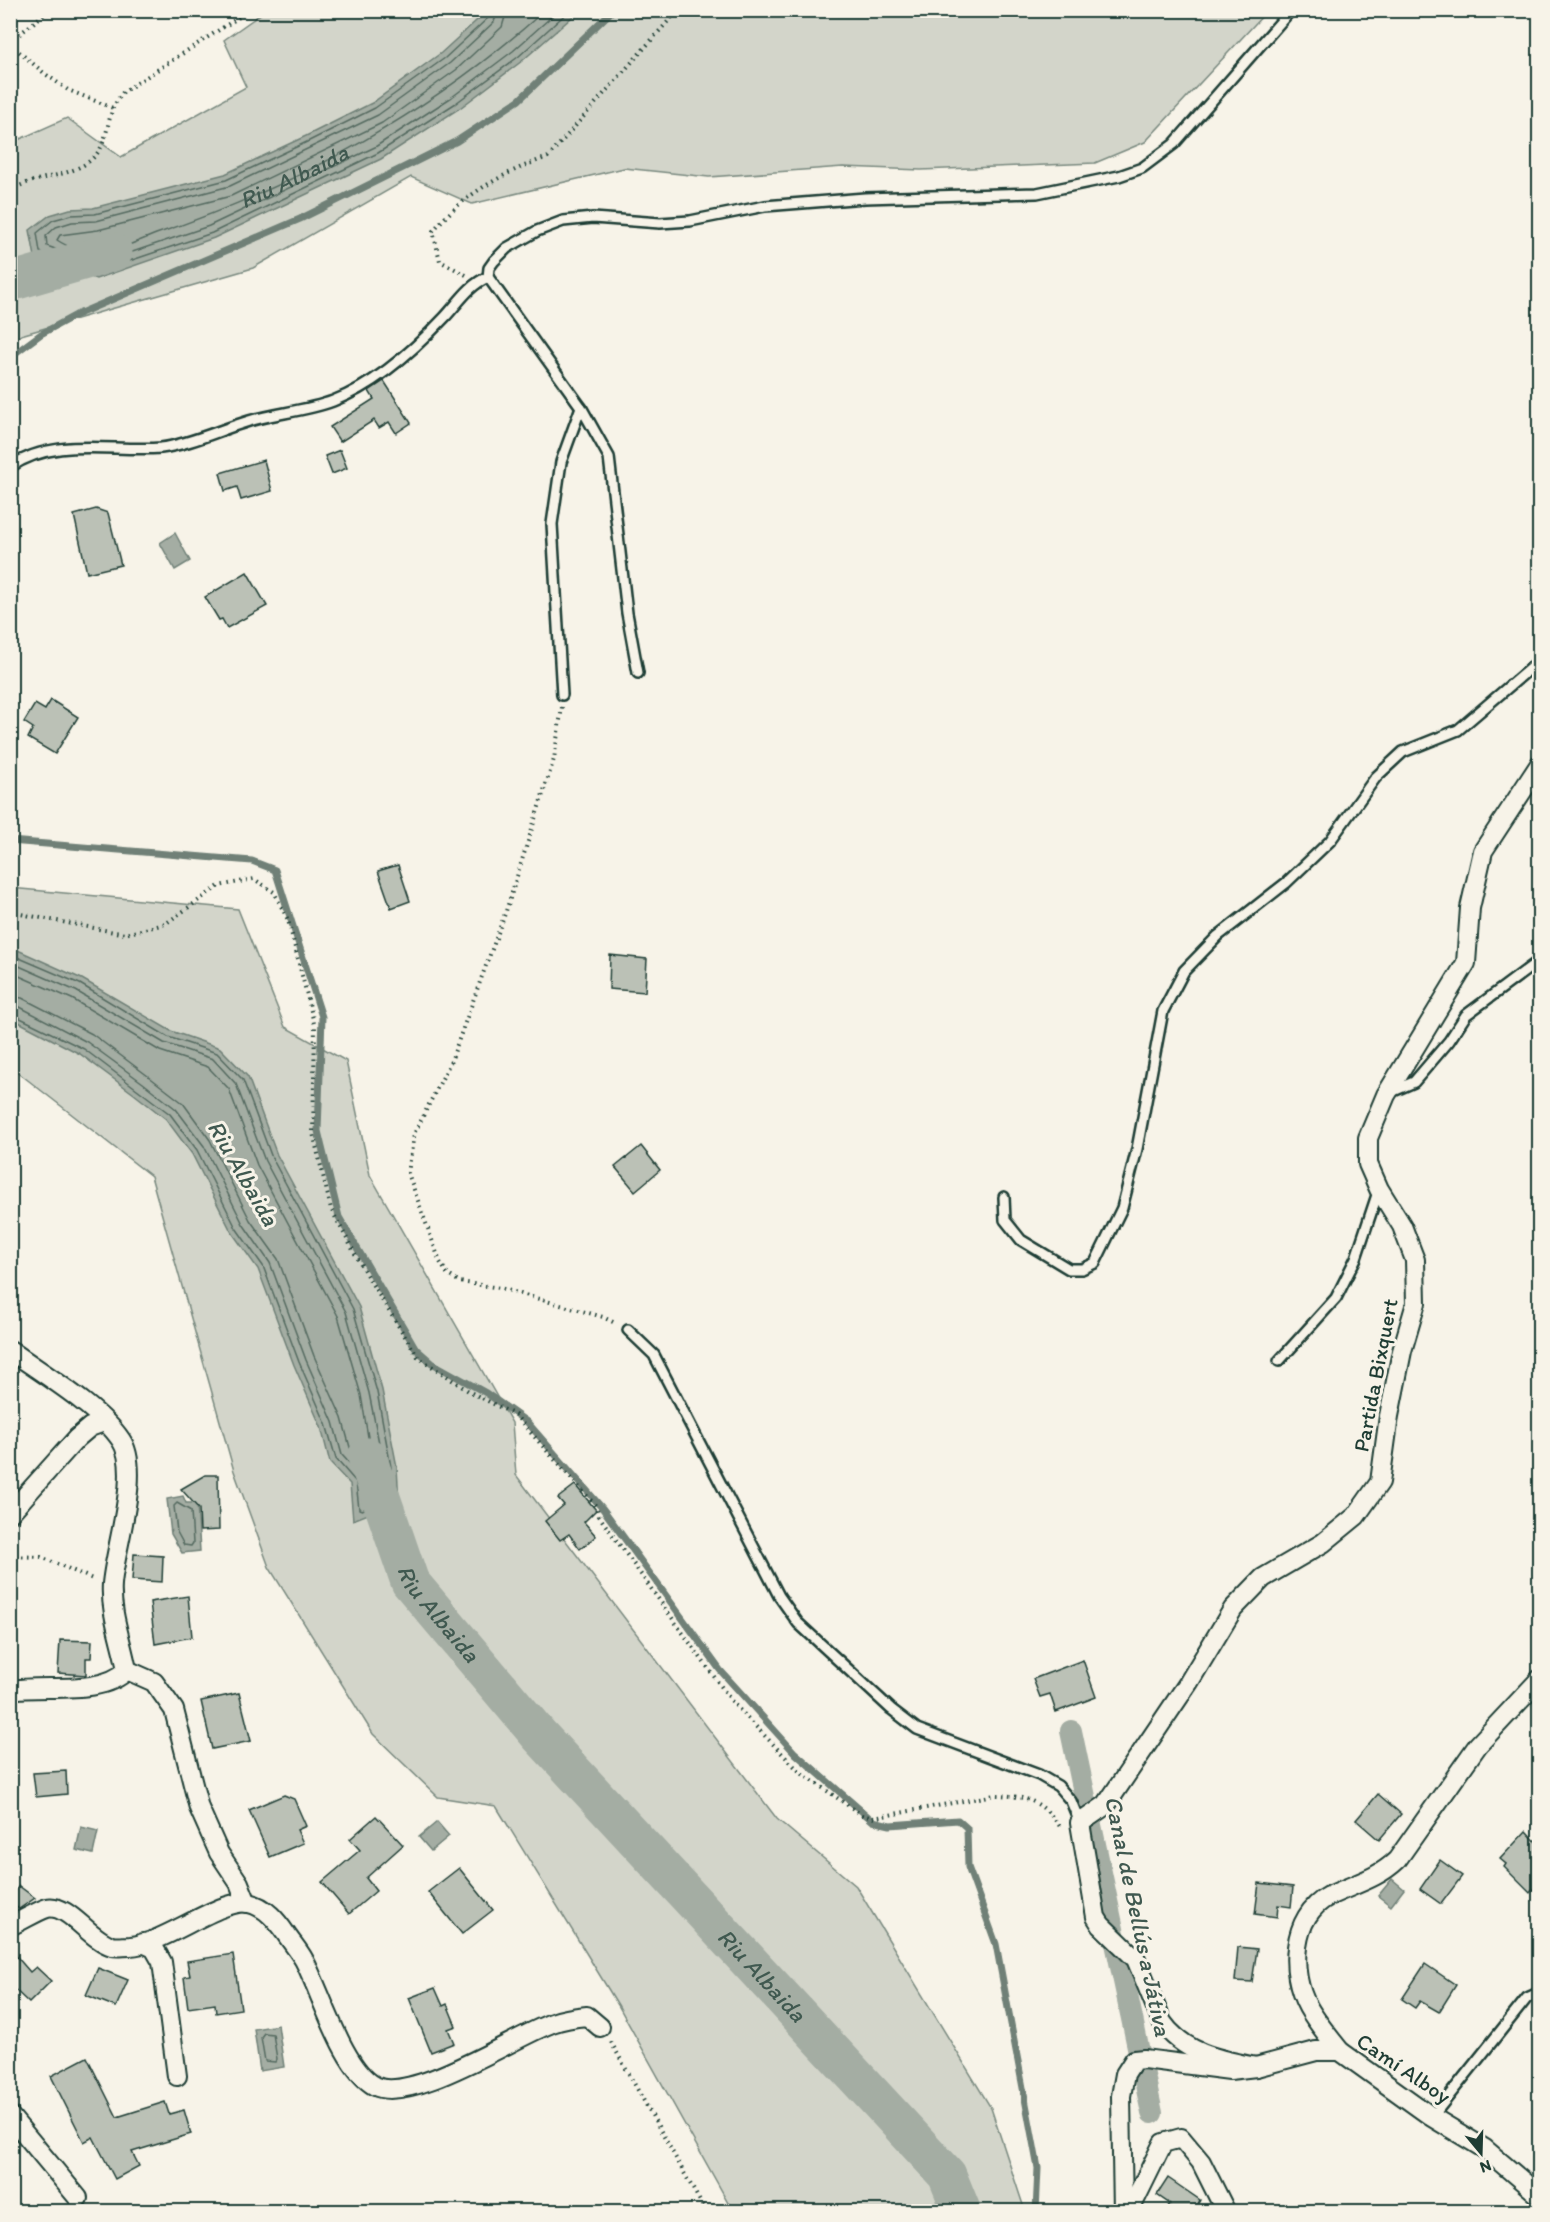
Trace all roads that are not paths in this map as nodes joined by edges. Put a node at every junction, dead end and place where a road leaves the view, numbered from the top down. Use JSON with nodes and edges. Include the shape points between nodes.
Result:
{"nodes":[{"id":1,"x":1291,"y":10,"type":"edge"},
{"id":2,"x":488,"y":277,"type":"junction"},
{"id":3,"x":581,"y":407,"type":"junction"},
{"id":4,"x":10,"y":467,"type":"edge"},
{"id":5,"x":1539,"y":660,"type":"edge"},
{"id":6,"x":638,"y":673,"type":"dead end"},
{"id":7,"x":562,"y":695,"type":"road end"},
{"id":8,"x":1539,"y":764,"type":"edge"},
{"id":9,"x":1539,"y":960,"type":"edge"},
{"id":10,"x":1386,"y":1095,"type":"junction"},
{"id":11,"x":1379,"y":1189,"type":"junction"},
{"id":12,"x":1004,"y":1197,"type":"dead end"},
{"id":13,"x":628,"y":1330,"type":"road end"},
{"id":14,"x":10,"y":1350,"type":"edge"},
{"id":15,"x":1279,"y":1361,"type":"dead end"},
{"id":16,"x":104,"y":1422,"type":"junction"},
{"id":17,"x":10,"y":1513,"type":"edge"},
{"id":18,"x":127,"y":1670,"type":"junction"},
{"id":19,"x":1539,"y":1679,"type":"edge"},
{"id":20,"x":10,"y":1690,"type":"edge"},
{"id":21,"x":1080,"y":1823,"type":"junction"},
{"id":22,"x":247,"y":1903,"type":"junction"},
{"id":23,"x":10,"y":1926,"type":"edge"},
{"id":24,"x":143,"y":1943,"type":"junction"},
{"id":25,"x":1539,"y":1992,"type":"edge"},
{"id":26,"x":600,"y":2027,"type":"road end"},
{"id":27,"x":1340,"y":2051,"type":"junction"},
{"id":28,"x":1256,"y":2067,"type":"junction"},
{"id":29,"x":177,"y":2076,"type":"dead end"},
{"id":30,"x":10,"y":2116,"type":"edge"},
{"id":31,"x":1432,"y":2117,"type":"junction"},
{"id":32,"x":1539,"y":2196,"type":"edge"},
{"id":33,"x":78,"y":2198,"type":"dead end"},
{"id":34,"x":1123,"y":2211,"type":"edge"},
{"id":35,"x":1129,"y":2211,"type":"edge"},
{"id":36,"x":1227,"y":2211,"type":"edge"}],
"edges":[{"from":1,"to":2,"type":"lane","via":[[1174,144],[1142,168],[1127,174],[1037,193],[865,198],[765,206],[660,223],[593,218],[563,221],[507,248],[489,268]]},
{"from":2,"to":3,"type":"lane"},
{"from":2,"to":4,"type":"lane","via":[[471,286],[413,348],[370,380],[330,402],[252,420],[164,448],[83,447],[48,451]]},
{"from":3,"to":6,"type":"lane","via":[[611,466],[627,613]]},
{"from":3,"to":7,"type":"lane","via":[[561,462],[552,524]]},
{"from":5,"to":12,"type":"lane","via":[[1458,730],[1403,752],[1376,777],[1330,841],[1286,883],[1218,936],[1184,971],[1163,1011],[1122,1208],[1095,1263],[1069,1269],[1021,1240],[1005,1221]]},
{"from":8,"to":10,"type":"street","name":"Partida Bixquert","via":[[1483,851],[1470,908],[1466,963]]},
{"from":9,"to":10,"type":"lane","via":[[1466,1015],[1414,1082]]},
{"from":10,"to":11,"type":"street","name":"Partida Bixquert","via":[[1368,1138],[1368,1164]]},
{"from":11,"to":15,"type":"lane","via":[[1356,1258],[1336,1298]]},
{"from":11,"to":21,"type":"street","name":"Partida Bixquert","via":[[1402,1226],[1415,1260],[1416,1303],[1402,1351],[1380,1482],[1356,1516],[1323,1544],[1263,1578],[1233,1610],[1106,1805]]},
{"from":13,"to":21,"type":"lane","via":[[654,1355],[779,1596],[798,1623],[917,1728],[1058,1786],[1071,1801]]},
{"from":14,"to":16,"type":"street"},
{"from":16,"to":17,"type":"street","via":[[77,1438]]},
{"from":16,"to":18,"type":"street","via":[[121,1440],[128,1461],[127,1501],[113,1582],[114,1611]]},
{"from":18,"to":20,"type":"street","via":[[105,1684]]},
{"from":18,"to":22,"type":"street","via":[[154,1682],[169,1699],[199,1808]]},
{"from":19,"to":27,"type":"street","via":[[1478,1745],[1397,1860],[1368,1881],[1328,1897],[1305,1920],[1297,1948],[1301,1991]]},
{"from":21,"to":28,"type":"street","via":[[1096,1917],[1136,1959],[1168,2032],[1215,2059]]},
{"from":22,"to":24,"type":"street","via":[[198,1918]]},
{"from":22,"to":26,"type":"street","via":[[275,1918],[304,1959],[340,2042],[357,2069],[375,2086],[410,2087],[434,2079],[552,2023],[588,2016]]},
{"from":23,"to":24,"type":"street","via":[[49,1908],[64,1910],[88,1932],[112,1946]]},
{"from":24,"to":29,"type":"street","via":[[154,1948],[162,1962]]},
{"from":25,"to":31,"type":"lane","via":[[1527,1998]]},
{"from":27,"to":28,"type":"street","name":"Camí Alboy","via":[[1316,2051]]},
{"from":27,"to":31,"type":"street","name":"Camí Alboy"},
{"from":28,"to":34,"type":"street","name":"Camí Alboy","via":[[1213,2070],[1134,2060],[1125,2074],[1121,2096]]},
{"from":30,"to":33,"type":"street"},
{"from":31,"to":32,"type":"street","name":"Camí Alboy","via":[[1494,2156]]},
{"from":35,"to":36,"type":"street","via":[[1163,2143],[1181,2138],[1201,2162]]}]}
